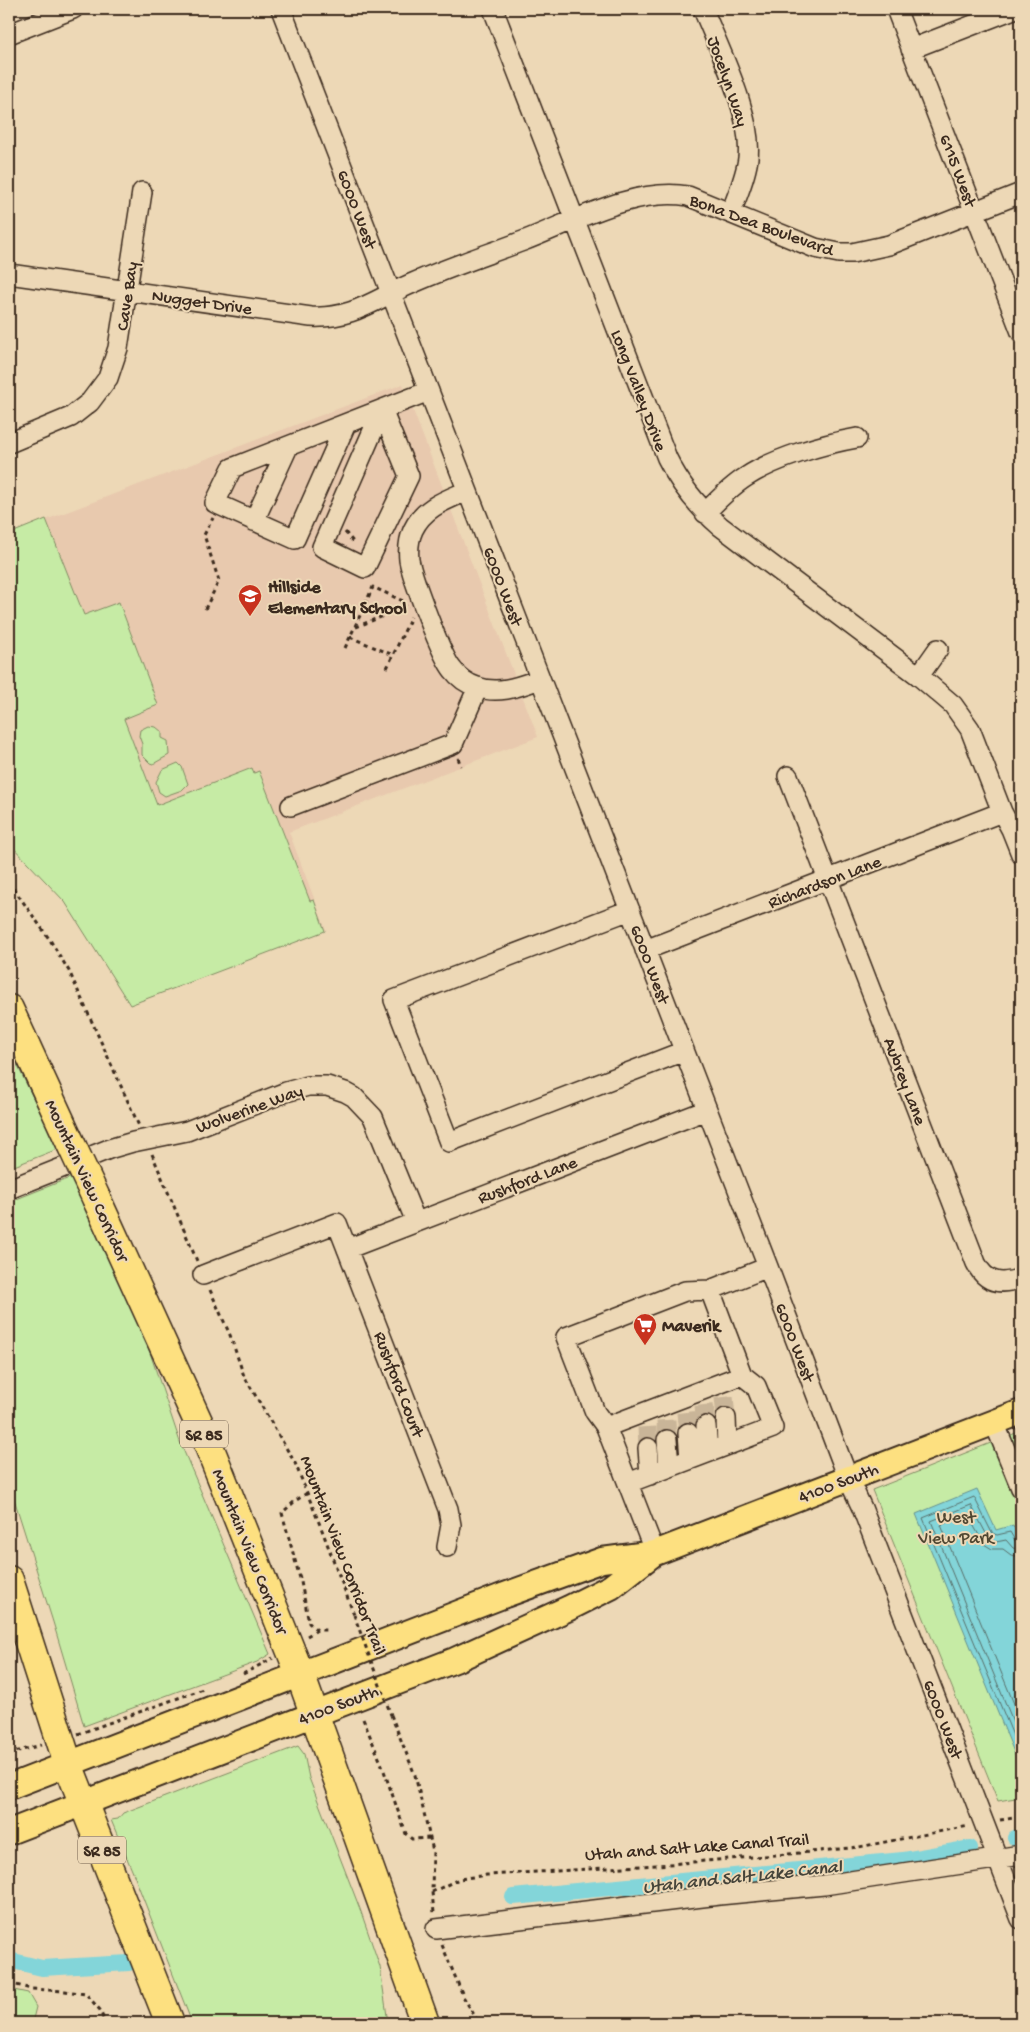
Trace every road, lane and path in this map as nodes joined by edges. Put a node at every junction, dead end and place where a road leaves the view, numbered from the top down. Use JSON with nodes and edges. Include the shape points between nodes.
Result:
{"nodes":[{"id":1,"x":73,"y":9,"type":"edge"},
{"id":2,"x":281,"y":9,"type":"edge"},
{"id":3,"x":492,"y":9,"type":"edge"},
{"id":4,"x":703,"y":9,"type":"edge"},
{"id":5,"x":896,"y":9,"type":"edge"},
{"id":6,"x":1014,"y":9,"type":"edge"},
{"id":7,"x":9,"y":34,"type":"edge"},
{"id":8,"x":911,"y":49,"type":"junction"},
{"id":9,"x":142,"y":192,"type":"dead end"},
{"id":10,"x":1021,"y":193,"type":"edge"},
{"id":11,"x":974,"y":212,"type":"junction"},
{"id":12,"x":731,"y":213,"type":"junction"},
{"id":13,"x":575,"y":221,"type":"junction"},
{"id":14,"x":9,"y":274,"type":"edge"},
{"id":15,"x":126,"y":291,"type":"junction"},
{"id":16,"x":391,"y":294,"type":"junction"},
{"id":17,"x":1021,"y":332,"type":"edge"},
{"id":18,"x":429,"y":392,"type":"junction"},
{"id":19,"x":382,"y":410,"type":"junction"},
{"id":20,"x":346,"y":424,"type":"junction"},
{"id":21,"x":858,"y":438,"type":"dead end"},
{"id":22,"x":9,"y":443,"type":"edge"},
{"id":23,"x":288,"y":447,"type":"junction"},
{"id":24,"x":467,"y":490,"type":"junction"},
{"id":25,"x":706,"y":513,"type":"junction"},
{"id":26,"x":214,"y":516,"type":"dead end"},
{"id":27,"x":334,"y":520,"type":"junction"},
{"id":28,"x":254,"y":521,"type":"junction"},
{"id":29,"x":359,"y":548,"type":"dead end"},
{"id":30,"x":205,"y":609,"type":"dead end"},
{"id":31,"x":413,"y":612,"type":"dead end"},
{"id":32,"x":355,"y":627,"type":"junction"},
{"id":33,"x":350,"y":637,"type":"junction"},
{"id":34,"x":345,"y":648,"type":"dead end"},
{"id":35,"x":938,"y":649,"type":"dead end"},
{"id":36,"x":393,"y":655,"type":"junction"},
{"id":37,"x":387,"y":668,"type":"dead end"},
{"id":38,"x":919,"y":676,"type":"junction"},
{"id":39,"x":540,"y":679,"type":"junction"},
{"id":40,"x":478,"y":688,"type":"junction"},
{"id":41,"x":788,"y":776,"type":"dead end"},
{"id":42,"x":291,"y":806,"type":"dead end"},
{"id":43,"x":1002,"y":812,"type":"junction"},
{"id":44,"x":1021,"y":854,"type":"edge"},
{"id":45,"x":828,"y":879,"type":"junction"},
{"id":46,"x":9,"y":882,"type":"edge"},
{"id":47,"x":630,"y":910,"type":"junction"},
{"id":48,"x":645,"y":950,"type":"junction"},
{"id":49,"x":9,"y":1009,"type":"edge"},
{"id":50,"x":684,"y":1051,"type":"junction"},
{"id":51,"x":707,"y":1110,"type":"junction"},
{"id":52,"x":141,"y":1128,"type":"dead end"},
{"id":53,"x":151,"y":1151,"type":"dead end"},
{"id":54,"x":9,"y":1189,"type":"edge"},
{"id":55,"x":416,"y":1222,"type":"junction"},
{"id":56,"x":191,"y":1247,"type":"dead end"},
{"id":57,"x":347,"y":1249,"type":"junction"},
{"id":58,"x":768,"y":1267,"type":"junction"},
{"id":59,"x":203,"y":1275,"type":"dead end"},
{"id":60,"x":1021,"y":1278,"type":"edge"},
{"id":61,"x":710,"y":1290,"type":"junction"},
{"id":62,"x":216,"y":1304,"type":"dead end"},
{"id":63,"x":742,"y":1374,"type":"junction"},
{"id":64,"x":1021,"y":1412,"type":"edge"},
{"id":65,"x":726,"y":1418,"type":"tunnel mouth"},
{"id":66,"x":994,"y":1422,"type":"junction"},
{"id":67,"x":706,"y":1426,"type":"tunnel mouth"},
{"id":68,"x":606,"y":1427,"type":"junction"},
{"id":69,"x":688,"y":1433,"type":"tunnel mouth"},
{"id":70,"x":667,"y":1440,"type":"tunnel mouth"},
{"id":71,"x":727,"y":1445,"type":"junction"},
{"id":72,"x":648,"y":1448,"type":"tunnel mouth"},
{"id":73,"x":708,"y":1452,"type":"junction"},
{"id":74,"x":690,"y":1459,"type":"junction"},
{"id":75,"x":669,"y":1467,"type":"junction"},
{"id":76,"x":650,"y":1474,"type":"junction"},
{"id":77,"x":848,"y":1478,"type":"junction"},
{"id":78,"x":1019,"y":1478,"type":"edge"},
{"id":79,"x":628,"y":1483,"type":"junction"},
{"id":80,"x":307,"y":1493,"type":"junction"},
{"id":81,"x":447,"y":1547,"type":"dead end"},
{"id":82,"x":655,"y":1553,"type":"junction"},
{"id":83,"x":9,"y":1580,"type":"edge"},
{"id":84,"x":328,"y":1630,"type":"dead end"},
{"id":85,"x":276,"y":1657,"type":"dead end"},
{"id":86,"x":300,"y":1674,"type":"junction"},
{"id":87,"x":240,"y":1675,"type":"dead end"},
{"id":88,"x":213,"y":1685,"type":"dead end"},
{"id":89,"x":315,"y":1713,"type":"junction"},
{"id":90,"x":363,"y":1719,"type":"dead end"},
{"id":91,"x":88,"y":1731,"type":"dead end"},
{"id":92,"x":15,"y":1752,"type":"dead end"},
{"id":93,"x":9,"y":1756,"type":"edge"},
{"id":94,"x":68,"y":1764,"type":"junction"},
{"id":95,"x":9,"y":1787,"type":"edge"},
{"id":96,"x":83,"y":1803,"type":"junction"},
{"id":97,"x":1021,"y":1816,"type":"edge"},
{"id":98,"x":1002,"y":1820,"type":"dead end"},
{"id":99,"x":967,"y":1827,"type":"dead end"},
{"id":100,"x":9,"y":1832,"type":"edge"},
{"id":101,"x":429,"y":1838,"type":"junction"},
{"id":102,"x":1021,"y":1855,"type":"edge"},
{"id":103,"x":998,"y":1859,"type":"junction"},
{"id":104,"x":432,"y":1892,"type":"junction"},
{"id":105,"x":1021,"y":1919,"type":"edge"},
{"id":106,"x":436,"y":1930,"type":"junction"},
{"id":107,"x":9,"y":1984,"type":"edge"},
{"id":108,"x":105,"y":2023,"type":"edge"},
{"id":109,"x":170,"y":2023,"type":"edge"},
{"id":110,"x":425,"y":2023,"type":"edge"},
{"id":111,"x":479,"y":2023,"type":"edge"}],
"edges":[{"from":1,"to":7,"type":"street"},
{"from":2,"to":16,"type":"street","name":"6000 West"},
{"from":3,"to":13,"type":"street","name":"Long Valley Drive"},
{"from":4,"to":12,"type":"street","name":"Jocelyn Way","via":[[747,130],[746,172]]},
{"from":5,"to":8,"type":"street","name":"6115 West"},
{"from":6,"to":8,"type":"street"},
{"from":8,"to":11,"type":"street","name":"6115 West"},
{"from":9,"to":15,"type":"street","name":"Cave Bay"},
{"from":10,"to":11,"type":"street","name":"Bona Dea Boulevard"},
{"from":11,"to":12,"type":"street","name":"Bona Dea Boulevard","via":[[888,245],[865,252],[846,253],[815,248]]},
{"from":11,"to":17,"type":"street","name":"6115 West"},
{"from":12,"to":13,"type":"street","name":"Bona Dea Boulevard","via":[[688,196],[667,194],[631,200]]},
{"from":13,"to":16,"type":"street","name":"Bona Dea Boulevard"},
{"from":13,"to":25,"type":"street","name":"Long Valley Drive","via":[[667,458],[686,492]]},
{"from":14,"to":15,"type":"street","name":"Nugget Drive"},
{"from":15,"to":16,"type":"street","name":"Nugget Drive","via":[[322,318],[356,311]]},
{"from":15,"to":22,"type":"street","name":"Cave Bay","via":[[116,358],[108,378],[90,402],[71,417]]},
{"from":16,"to":18,"type":"street","name":"6000 West"},
{"from":18,"to":19,"type":"street"},
{"from":18,"to":24,"type":"street","name":"6000 West"},
{"from":19,"to":20,"type":"street"},
{"from":19,"to":27,"type":"street"},
{"from":19,"to":27,"type":"street","via":[[409,476],[365,568],[322,547]]},
{"from":20,"to":23,"type":"street"},
{"from":20,"to":28,"type":"street","via":[[295,539]]},
{"from":21,"to":25,"type":"street","via":[[824,445],[757,470],[734,486]]},
{"from":23,"to":28,"type":"street"},
{"from":23,"to":28,"type":"street","via":[[232,468],[216,503]]},
{"from":24,"to":39,"type":"street","name":"6000 West"},
{"from":24,"to":40,"type":"street","via":[[435,505],[419,520],[410,540],[409,560],[446,660],[460,677]]},
{"from":25,"to":38,"type":"street","name":"Long Valley Drive"},
{"from":26,"to":30,"type":"path","via":[[204,535],[219,581]]},
{"from":27,"to":29,"type":"path"},
{"from":31,"to":36,"type":"path"},
{"from":32,"to":32,"type":"path","via":[[363,624],[411,605],[373,587]]},
{"from":32,"to":33,"type":"path"},
{"from":33,"to":34,"type":"path"},
{"from":33,"to":36,"type":"path"},
{"from":35,"to":38,"type":"street"},
{"from":36,"to":37,"type":"path"},
{"from":38,"to":43,"type":"street","name":"Long Valley Drive","via":[[962,716]]},
{"from":39,"to":40,"type":"street","via":[[507,690]]},
{"from":39,"to":47,"type":"street","name":"6000 West"},
{"from":40,"to":42,"type":"street","via":[[453,744]]},
{"from":41,"to":45,"type":"street","name":"Aubrey Lane"},
{"from":43,"to":44,"type":"street","name":"Long Valley Drive"},
{"from":43,"to":45,"type":"street","name":"Richardson Lane"},
{"from":45,"to":48,"type":"street","name":"Richardson Lane"},
{"from":45,"to":60,"type":"street","name":"Aubrey Lane","via":[[976,1264],[990,1280],[1007,1283]]},
{"from":46,"to":52,"type":"path","via":[[69,971]]},
{"from":47,"to":48,"type":"street","name":"6000 West"},
{"from":47,"to":50,"type":"street","via":[[394,1000],[449,1142]]},
{"from":48,"to":50,"type":"street","name":"6000 West"},
{"from":49,"to":86,"type":"highway","name":"Mountain View Corridor","number":"SR 85","bridge":true,"via":[[207,1441]]},
{"from":50,"to":51,"type":"street","name":"6000 West"},
{"from":51,"to":55,"type":"street","name":"Rushford Lane"},
{"from":51,"to":58,"type":"street","name":"6000 West"},
{"from":53,"to":56,"type":"path"},
{"from":54,"to":55,"type":"street","name":"Wolverine Way","via":[[133,1142],[187,1131],[286,1092],[308,1086],[327,1086],[354,1097],[373,1117]]},
{"from":55,"to":57,"type":"street","name":"Rushford Lane"},
{"from":57,"to":59,"type":"street","name":"Rushford Court","via":[[337,1223]]},
{"from":57,"to":81,"type":"street","name":"Rushford Court","via":[[448,1509],[451,1524]]},
{"from":58,"to":61,"type":"street"},
{"from":58,"to":77,"type":"street","name":"6000 West"},
{"from":61,"to":63,"type":"street"},
{"from":61,"to":68,"type":"street","via":[[685,1291],[566,1337],[595,1412]]},
{"from":62,"to":80,"type":"path","name":"Mountain View Corridor Trail","via":[[244,1376],[282,1439]]},
{"from":63,"to":68,"type":"street","via":[[724,1390],[646,1420]]},
{"from":63,"to":71,"type":"street","via":[[756,1386],[773,1428]]},
{"from":64,"to":66,"type":"main road","name":"4100 South"},
{"from":65,"to":71,"type":"street"},
{"from":66,"to":77,"type":"main road","name":"4100 South"},
{"from":66,"to":78,"type":"street"},
{"from":67,"to":73,"type":"street"},
{"from":68,"to":79,"type":"street"},
{"from":69,"to":74,"type":"street"},
{"from":70,"to":75,"type":"street"},
{"from":71,"to":73,"type":"street"},
{"from":72,"to":76,"type":"street"},
{"from":73,"to":74,"type":"street"},
{"from":74,"to":75,"type":"street"},
{"from":75,"to":76,"type":"street"},
{"from":76,"to":79,"type":"street"},
{"from":77,"to":82,"type":"main road","name":"4100 South"},
{"from":77,"to":103,"type":"street","name":"6000 West"},
{"from":79,"to":82,"type":"street"},
{"from":80,"to":84,"type":"path","via":[[282,1513],[309,1623],[316,1630]]},
{"from":80,"to":101,"type":"path","name":"Mountain View Corridor Trail","bridge":true,"via":[[415,1775]]},
{"from":82,"to":86,"type":"main road","name":"4100 South","via":[[602,1560]]},
{"from":82,"to":89,"type":"main road","name":"4100 South","via":[[611,1587],[569,1608],[455,1660]]},
{"from":83,"to":94,"type":"highway","number":"SR 85"},
{"from":85,"to":87,"type":"path"},
{"from":86,"to":89,"type":"highway","name":"Mountain View Corridor","number":"SR 85"},
{"from":86,"to":94,"type":"main road","name":"4100 South"},
{"from":88,"to":91,"type":"path"},
{"from":89,"to":96,"type":"main road","name":"4100 South"},
{"from":89,"to":110,"type":"highway","name":"Mountain View Corridor","number":"SR 85"},
{"from":90,"to":101,"type":"path","via":[[406,1834],[412,1839]]},
{"from":92,"to":93,"type":"path"},
{"from":94,"to":95,"type":"main road","name":"4100 South"},
{"from":94,"to":96,"type":"highway","number":"SR 85"},
{"from":96,"to":100,"type":"main road","name":"4100 South"},
{"from":96,"to":109,"type":"highway","number":"SR 85"},
{"from":97,"to":98,"type":"path"},
{"from":99,"to":104,"type":"path","name":"Utah and Salt Lake Canal Trail","via":[[859,1847],[800,1853],[459,1878]]},
{"from":101,"to":104,"type":"path","name":"Mountain View Corridor Trail","via":[[433,1851]]},
{"from":102,"to":103,"type":"street"},
{"from":103,"to":105,"type":"street","name":"6000 West"},
{"from":103,"to":106,"type":"street","via":[[824,1885],[660,1901]]},
{"from":104,"to":106,"type":"path","name":"Mountain View Corridor Trail"},
{"from":106,"to":111,"type":"path","name":"Mountain View Corridor Trail","via":[[464,1998]]},
{"from":107,"to":108,"type":"path","via":[[86,1994],[100,2010]]}]}
